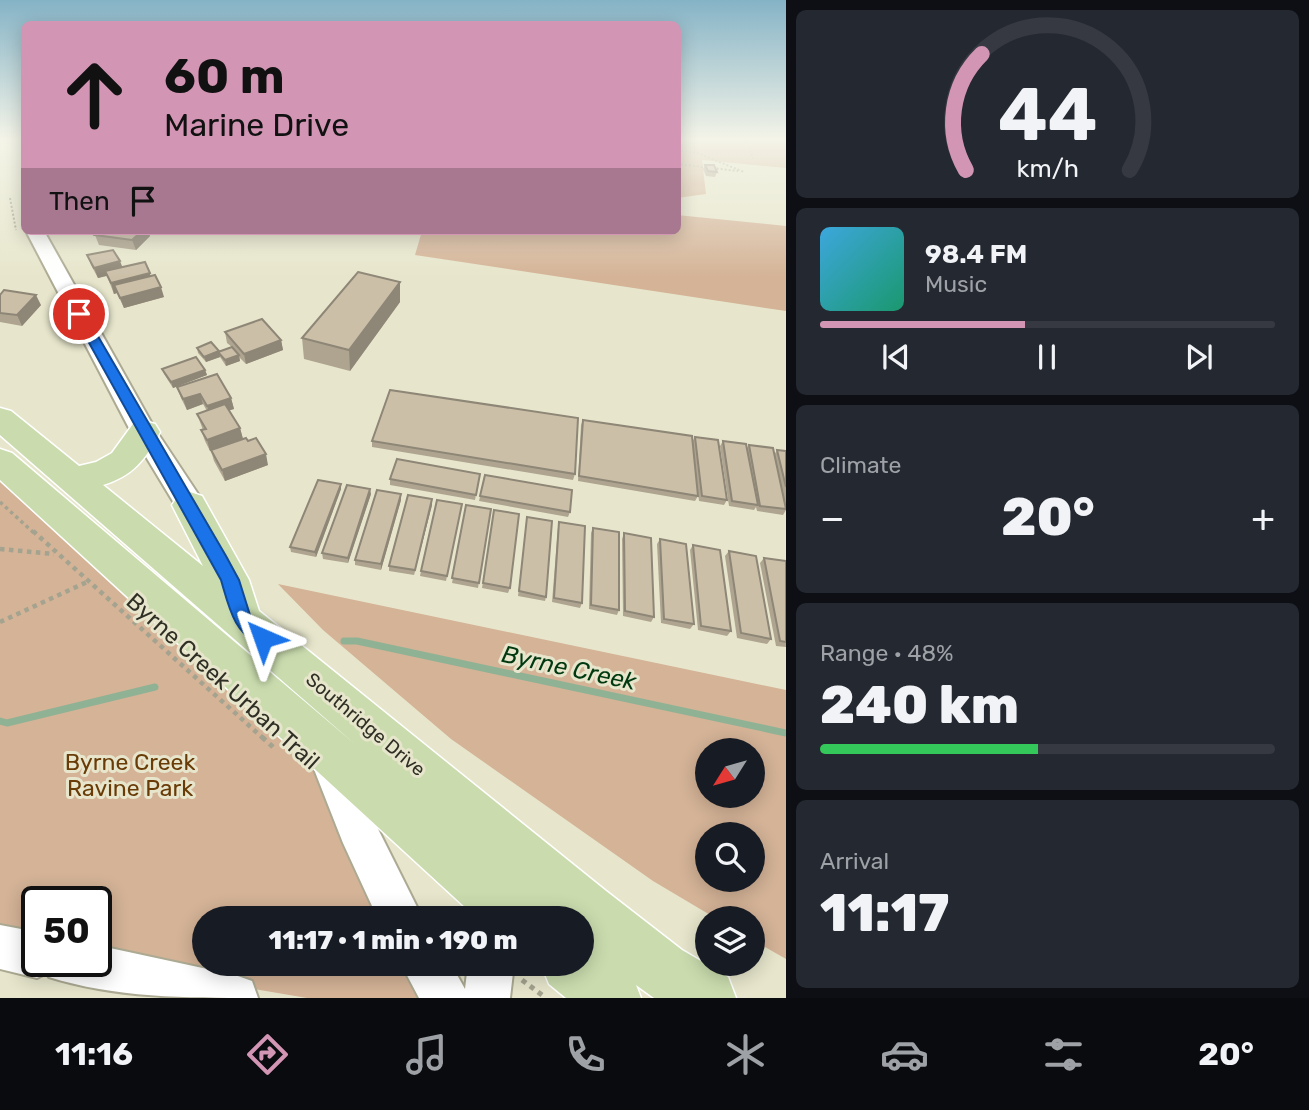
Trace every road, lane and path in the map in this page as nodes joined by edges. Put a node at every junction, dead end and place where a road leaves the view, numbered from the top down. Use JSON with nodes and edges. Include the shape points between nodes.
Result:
{"nodes":[{"id":1,"x":10,"y":198,"type":"dead end"},
{"id":2,"x":21,"y":213,"type":"edge"},
{"id":3,"x":38,"y":235,"type":"edge"},
{"id":4,"x":0,"y":418,"type":"edge"},
{"id":5,"x":144,"y":432,"type":"junction"},
{"id":6,"x":0,"y":461,"type":"edge"},
{"id":7,"x":73,"y":479,"type":"junction"},
{"id":8,"x":0,"y":502,"type":"edge"},
{"id":9,"x":190,"y":505,"type":"joint"},
{"id":10,"x":0,"y":549,"type":"edge"},
{"id":11,"x":56,"y":555,"type":"junction"},
{"id":12,"x":87,"y":582,"type":"junction"},
{"id":13,"x":242,"y":620,"type":"junction"},
{"id":14,"x":0,"y":622,"type":"edge"},
{"id":15,"x":302,"y":750,"type":"junction"},
{"id":16,"x":519,"y":905,"type":"edge"},
{"id":17,"x":395,"y":906,"type":"edge"},
{"id":18,"x":0,"y":947,"type":"edge"},
{"id":19,"x":21,"y":952,"type":"edge"},
{"id":20,"x":112,"y":971,"type":"edge"},
{"id":21,"x":431,"y":976,"type":"edge"},
{"id":22,"x":517,"y":977,"type":"edge"},
{"id":23,"x":235,"y":998,"type":"edge"},
{"id":24,"x":445,"y":998,"type":"edge"},
{"id":25,"x":546,"y":998,"type":"edge"},
{"id":26,"x":612,"y":998,"type":"edge"},
{"id":27,"x":707,"y":998,"type":"edge"}],
"edges":[{"from":1,"to":2,"type":"path"},
{"from":3,"to":5,"type":"street"},
{"from":4,"to":7,"type":"main road","name":"Southridge Drive"},
{"from":5,"to":7,"type":"main road","via":[[134,453],[122,464],[108,472]]},
{"from":5,"to":9,"type":"street"},
{"from":6,"to":15,"type":"main road"},
{"from":7,"to":13,"type":"main road","name":"Southridge Drive"},
{"from":8,"to":11,"type":"path","name":"Byrne Creek Urban Trail"},
{"from":9,"to":13,"type":"main road","via":[[230,580]]},
{"from":10,"to":11,"type":"path"},
{"from":11,"to":12,"type":"path","name":"Byrne Creek Urban Trail"},
{"from":12,"to":14,"type":"path"},
{"from":12,"to":15,"type":"path","name":"Byrne Creek Urban Trail"},
{"from":13,"to":16,"type":"main road","name":"Southridge Drive"},
{"from":15,"to":16,"type":"main road"},
{"from":15,"to":17,"type":"street","via":[[357,829]]},
{"from":16,"to":27,"type":"main road","via":[[662,970]]},
{"from":18,"to":19,"type":"street"},
{"from":20,"to":23,"type":"street"},
{"from":21,"to":24,"type":"street"},
{"from":22,"to":25,"type":"path"},
{"from":22,"to":26,"type":"main road"}]}
